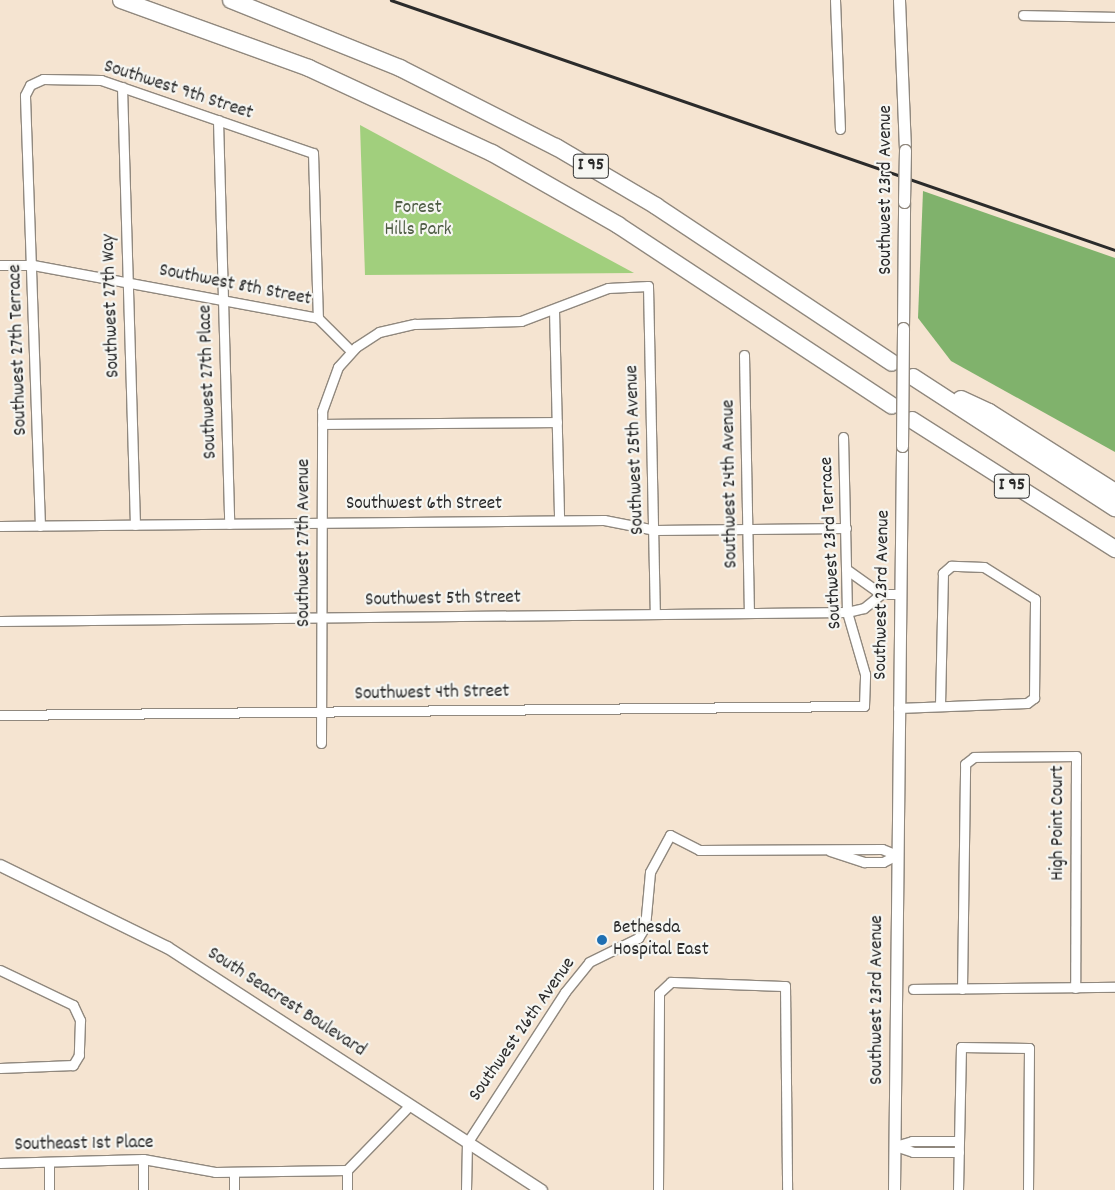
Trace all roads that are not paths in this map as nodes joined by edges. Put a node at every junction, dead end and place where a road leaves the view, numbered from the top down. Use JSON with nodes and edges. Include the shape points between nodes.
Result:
{"nodes":[{"id":1,"x":121,"y":0,"type":"edge"},
{"id":2,"x":231,"y":0,"type":"edge"},
{"id":3,"x":835,"y":0,"type":"edge"},
{"id":4,"x":899,"y":0,"type":"edge"},
{"id":5,"x":1023,"y":15,"type":"dead end"},
{"id":6,"x":1115,"y":18,"type":"edge"},
{"id":7,"x":30,"y":85,"type":"joint"},
{"id":8,"x":122,"y":87,"type":"junction"},
{"id":9,"x":218,"y":120,"type":"junction"},
{"id":10,"x":840,"y":129,"type":"dead end"},
{"id":11,"x":0,"y":265,"type":"edge"},
{"id":12,"x":33,"y":265,"type":"junction"},
{"id":13,"x":128,"y":283,"type":"junction"},
{"id":14,"x":223,"y":300,"type":"junction"},
{"id":15,"x":554,"y":310,"type":"junction"},
{"id":16,"x":318,"y":318,"type":"junction"},
{"id":17,"x":351,"y":351,"type":"junction"},
{"id":18,"x":744,"y":355,"type":"dead end"},
{"id":19,"x":892,"y":363,"type":"dead end"},
{"id":20,"x":892,"y":406,"type":"dead end"},
{"id":21,"x":912,"y":420,"type":"dead end"},
{"id":22,"x":557,"y":422,"type":"junction"},
{"id":23,"x":322,"y":424,"type":"junction"},
{"id":24,"x":844,"y":437,"type":"dead end"},
{"id":25,"x":1115,"y":492,"type":"edge"},
{"id":26,"x":1115,"y":508,"type":"edge"},
{"id":27,"x":559,"y":520,"type":"junction"},
{"id":28,"x":322,"y":522,"type":"junction"},
{"id":29,"x":230,"y":524,"type":"junction"},
{"id":30,"x":135,"y":525,"type":"junction"},
{"id":31,"x":0,"y":526,"type":"edge"},
{"id":32,"x":40,"y":526,"type":"junction"},
{"id":33,"x":846,"y":528,"type":"junction"},
{"id":34,"x":655,"y":530,"type":"junction"},
{"id":35,"x":750,"y":530,"type":"junction"},
{"id":36,"x":1115,"y":549,"type":"edge"},
{"id":37,"x":846,"y":569,"type":"junction"},
{"id":38,"x":881,"y":594,"type":"junction"},
{"id":39,"x":901,"y":594,"type":"junction"},
{"id":40,"x":749,"y":612,"type":"junction"},
{"id":41,"x":847,"y":612,"type":"junction"},
{"id":42,"x":655,"y":614,"type":"junction"},
{"id":43,"x":322,"y":617,"type":"junction"},
{"id":44,"x":0,"y":621,"type":"edge"},
{"id":45,"x":940,"y":705,"type":"junction"},
{"id":46,"x":864,"y":706,"type":"joint"},
{"id":47,"x":898,"y":708,"type":"junction"},
{"id":48,"x":321,"y":712,"type":"junction"},
{"id":49,"x":0,"y":715,"type":"edge"},
{"id":50,"x":320,"y":743,"type":"dead end"},
{"id":51,"x":897,"y":855,"type":"junction"},
{"id":52,"x":0,"y":865,"type":"edge"},
{"id":53,"x":0,"y":970,"type":"edge"},
{"id":54,"x":1075,"y":988,"type":"junction"},
{"id":55,"x":1115,"y":988,"type":"edge"},
{"id":56,"x":913,"y":989,"type":"dead end"},
{"id":57,"x":962,"y":989,"type":"junction"},
{"id":58,"x":0,"y":1068,"type":"edge"},
{"id":59,"x":410,"y":1105,"type":"junction"},
{"id":60,"x":959,"y":1141,"type":"junction"},
{"id":61,"x":467,"y":1143,"type":"junction"},
{"id":62,"x":895,"y":1146,"type":"junction"},
{"id":63,"x":959,"y":1152,"type":"junction"},
{"id":64,"x":143,"y":1159,"type":"junction"},
{"id":65,"x":0,"y":1163,"type":"edge"},
{"id":66,"x":49,"y":1164,"type":"junction"},
{"id":67,"x":347,"y":1170,"type":"junction"},
{"id":68,"x":234,"y":1173,"type":"junction"},
{"id":69,"x":49,"y":1190,"type":"edge"},
{"id":70,"x":143,"y":1190,"type":"edge"},
{"id":71,"x":234,"y":1190,"type":"edge"},
{"id":72,"x":347,"y":1190,"type":"edge"},
{"id":73,"x":466,"y":1190,"type":"edge"},
{"id":74,"x":541,"y":1190,"type":"edge"},
{"id":75,"x":658,"y":1190,"type":"edge"},
{"id":76,"x":787,"y":1190,"type":"edge"},
{"id":77,"x":894,"y":1190,"type":"edge"},
{"id":78,"x":958,"y":1190,"type":"edge"},
{"id":79,"x":1028,"y":1190,"type":"edge"}],
"edges":[{"from":1,"to":20,"type":"highway","number":"I 95","via":[[309,68],[492,153],[643,241]]},
{"from":2,"to":19,"type":"highway","number":"I 95","via":[[400,68],[556,146],[656,206]]},
{"from":3,"to":10,"type":"street"},
{"from":4,"to":39,"type":"street","name":"Southwest 23rd Avenue","bridge":true,"via":[[905,150]]},
{"from":5,"to":6,"type":"street"},
{"from":7,"to":8,"type":"street","name":"Southwest 9th Street","via":[[43,79],[101,80]]},
{"from":7,"to":12,"type":"street","name":"Southwest 27th Terrace","via":[[25,95]]},
{"from":8,"to":9,"type":"street","name":"Southwest 9th Street"},
{"from":8,"to":13,"type":"street","name":"Southwest 27th Way"},
{"from":9,"to":14,"type":"street","name":"Southwest 27th Place"},
{"from":9,"to":16,"type":"street","name":"Southwest 9th Street","via":[[313,153]]},
{"from":11,"to":12,"type":"street","name":"Southwest 8th Street"},
{"from":12,"to":13,"type":"street","name":"Southwest 8th Street"},
{"from":12,"to":32,"type":"street","name":"Southwest 27th Terrace"},
{"from":13,"to":14,"type":"street","name":"Southwest 8th Street"},
{"from":13,"to":30,"type":"street","name":"Southwest 27th Way"},
{"from":14,"to":16,"type":"street","name":"Southwest 8th Street"},
{"from":14,"to":29,"type":"street","name":"Southwest 27th Place"},
{"from":15,"to":17,"type":"street","via":[[509,323],[405,325],[379,332]]},
{"from":15,"to":22,"type":"street"},
{"from":15,"to":34,"type":"street","name":"Southwest 25th Avenue","via":[[608,288],[648,286]]},
{"from":16,"to":17,"type":"street","name":"Southwest 8th Street"},
{"from":17,"to":23,"type":"street","name":"Southwest 27th Avenue","via":[[329,385]]},
{"from":18,"to":35,"type":"street","name":"Southwest 24th Avenue"},
{"from":21,"to":36,"type":"highway","number":"I 95"},
{"from":22,"to":23,"type":"street"},
{"from":22,"to":27,"type":"street"},
{"from":23,"to":28,"type":"street","name":"Southwest 27th Avenue"},
{"from":24,"to":33,"type":"street","name":"Southwest 23rd Terrace"},
{"from":25,"to":26,"type":"highway","number":"I 95","via":[[989,412],[914,377]]},
{"from":27,"to":28,"type":"street","name":"Southwest 6th Street"},
{"from":27,"to":34,"type":"street","name":"Southwest 6th Street","via":[[624,522]]},
{"from":28,"to":29,"type":"street","name":"Southwest 6th Street"},
{"from":28,"to":43,"type":"street","name":"Southwest 27th Avenue"},
{"from":29,"to":30,"type":"street","name":"Southwest 6th Street"},
{"from":30,"to":32,"type":"street","name":"Southwest 6th Street"},
{"from":31,"to":32,"type":"street","name":"Southwest 6th Street"},
{"from":33,"to":35,"type":"street","name":"Southwest 6th Street"},
{"from":33,"to":37,"type":"street","name":"Southwest 23rd Terrace"},
{"from":34,"to":35,"type":"street","name":"Southwest 6th Street"},
{"from":34,"to":42,"type":"street","name":"Southwest 25th Avenue"},
{"from":35,"to":40,"type":"street","name":"Southwest 24th Avenue"},
{"from":37,"to":38,"type":"street"},
{"from":37,"to":41,"type":"street","name":"Southwest 23rd Terrace"},
{"from":38,"to":39,"type":"street"},
{"from":38,"to":41,"type":"street","name":"Southwest 5th Street","via":[[864,608]]},
{"from":39,"to":47,"type":"street","name":"Southwest 23rd Avenue"},
{"from":40,"to":41,"type":"street","name":"Southwest 5th Street"},
{"from":40,"to":42,"type":"street","name":"Southwest 5th Street"},
{"from":41,"to":46,"type":"street","name":"Southwest 23rd Terrace","via":[[865,674]]},
{"from":42,"to":43,"type":"street","name":"Southwest 5th Street"},
{"from":43,"to":44,"type":"street","name":"Southwest 5th Street"},
{"from":43,"to":48,"type":"street","name":"Southwest 27th Avenue"},
{"from":45,"to":45,"type":"street","via":[[1027,704],[1035,695],[1035,599],[984,567],[951,566],[943,573]]},
{"from":45,"to":47,"type":"street"},
{"from":46,"to":48,"type":"street","name":"Southwest 4th Street"},
{"from":47,"to":51,"type":"street","name":"Southwest 23rd Avenue"},
{"from":48,"to":49,"type":"street","name":"Southwest 4th Street"},
{"from":48,"to":50,"type":"street","name":"Southwest 27th Avenue"},
{"from":51,"to":61,"type":"street","name":"Southwest 26th Avenue","via":[[883,862],[864,862],[830,851],[699,850],[670,835],[651,867],[645,928],[638,938],[589,962]]},
{"from":51,"to":62,"type":"street","name":"Southwest 23rd Avenue"},
{"from":52,"to":59,"type":"street","name":"South Seacrest Boulevard","via":[[167,947]]},
{"from":53,"to":58,"type":"street","via":[[73,1005],[80,1020],[80,1055],[73,1065]]},
{"from":54,"to":55,"type":"street"},
{"from":54,"to":57,"type":"street"},
{"from":54,"to":57,"type":"street","name":"High Point Court","via":[[1076,756],[974,758],[965,764]]},
{"from":56,"to":57,"type":"street"},
{"from":59,"to":61,"type":"street","name":"South Seacrest Boulevard"},
{"from":59,"to":67,"type":"street"},
{"from":60,"to":62,"type":"street","via":[[912,1141]]},
{"from":60,"to":63,"type":"street"},
{"from":60,"to":79,"type":"street","via":[[961,1047],[1030,1048]]},
{"from":61,"to":73,"type":"street"},
{"from":61,"to":74,"type":"street","name":"South Seacrest Boulevard"},
{"from":62,"to":63,"type":"street","via":[[912,1152]]},
{"from":62,"to":77,"type":"street","name":"Southwest 23rd Avenue"},
{"from":63,"to":78,"type":"street"},
{"from":64,"to":66,"type":"street","name":"Southeast 1st Place"},
{"from":64,"to":68,"type":"street","name":"Southeast 1st Place"},
{"from":64,"to":70,"type":"street"},
{"from":65,"to":66,"type":"street","name":"Southeast 1st Place"},
{"from":66,"to":69,"type":"street"},
{"from":67,"to":68,"type":"street","name":"Southeast 1st Place"},
{"from":67,"to":72,"type":"street"},
{"from":68,"to":71,"type":"street"},
{"from":75,"to":76,"type":"street","via":[[659,993],[671,982],[785,986]]}]}
